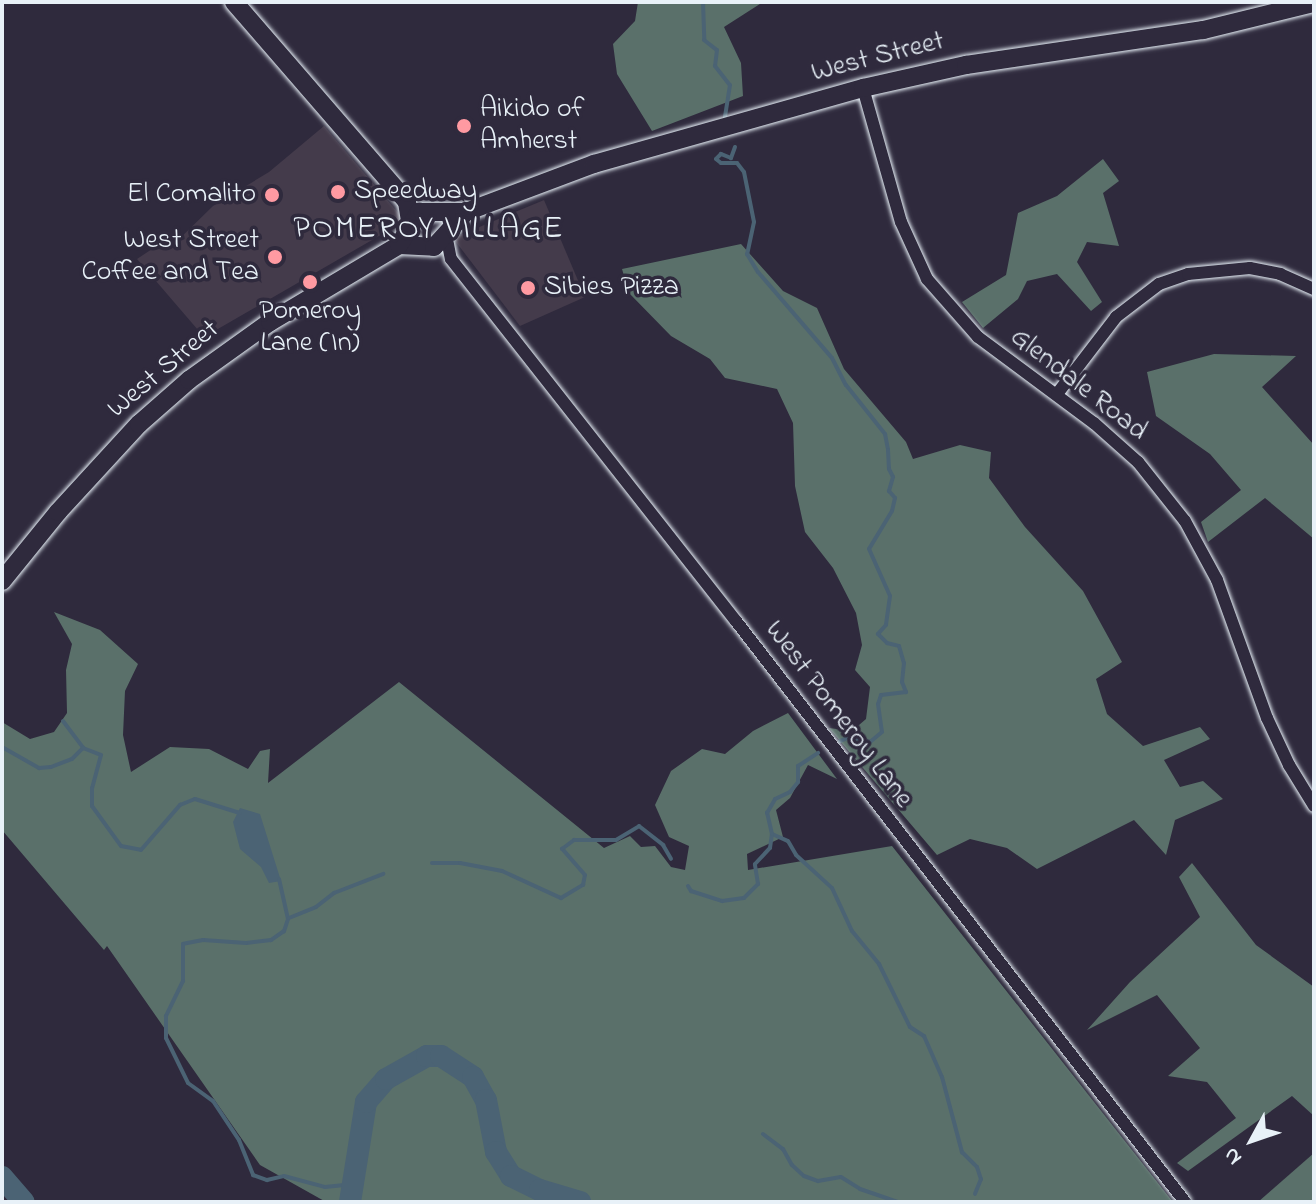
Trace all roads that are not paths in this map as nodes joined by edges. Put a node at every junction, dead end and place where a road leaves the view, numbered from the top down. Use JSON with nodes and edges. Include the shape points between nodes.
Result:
{"nodes":[{"id":1,"x":234,"y":2,"type":"edge"},
{"id":2,"x":1314,"y":3,"type":"edge"},
{"id":3,"x":863,"y":88,"type":"junction"},
{"id":4,"x":407,"y":202,"type":"junction"},
{"id":5,"x":433,"y":211,"type":"junction"},
{"id":6,"x":466,"y":212,"type":"junction"},
{"id":7,"x":410,"y":224,"type":"junction"},
{"id":8,"x":446,"y":234,"type":"junction"},
{"id":9,"x":399,"y":245,"type":"junction"},
{"id":10,"x":424,"y":247,"type":"junction"},
{"id":11,"x":451,"y":259,"type":"junction"},
{"id":12,"x":1314,"y":289,"type":"edge"},
{"id":13,"x":1057,"y":394,"type":"junction"},
{"id":14,"x":2,"y":581,"type":"edge"},
{"id":15,"x":1314,"y":806,"type":"edge"},
{"id":16,"x":1185,"y":1202,"type":"edge"}],
"edges":[{"from":1,"to":4,"type":"main road"},
{"from":2,"to":3,"type":"main road","name":"West Street","via":[[1203,30],[966,65]]},
{"from":3,"to":6,"type":"main road","name":"West Street","via":[[594,164]]},
{"from":3,"to":13,"type":"street","name":"Glendale Road","via":[[901,222],[927,279],[978,337]]},
{"from":4,"to":5,"type":"main road"},
{"from":4,"to":7,"type":"main road"},
{"from":5,"to":6,"type":"main road","name":"West Street"},
{"from":5,"to":7,"type":"main road","via":[[419,212]]},
{"from":5,"to":8,"type":"main road","via":[[446,222]]},
{"from":6,"to":8,"type":"main road","name":"West Street"},
{"from":7,"to":9,"type":"main road"},
{"from":7,"to":10,"type":"main road","via":[[411,238]]},
{"from":8,"to":10,"type":"main road","name":"West Street","via":[[440,244]]},
{"from":8,"to":11,"type":"street","name":"West Pomeroy Lane"},
{"from":9,"to":10,"type":"main road"},
{"from":9,"to":14,"type":"main road","name":"West Street","via":[[279,316],[189,380],[102,462]]},
{"from":10,"to":11,"type":"street","name":"West Pomeroy Lane"},
{"from":11,"to":16,"type":"street","name":"West Pomeroy Lane"},
{"from":12,"to":13,"type":"street","via":[[1250,268],[1188,274],[1159,284],[1116,317]]},
{"from":13,"to":15,"type":"street","name":"Glendale Road","via":[[1138,462],[1185,521],[1217,580],[1267,718]]}]}
